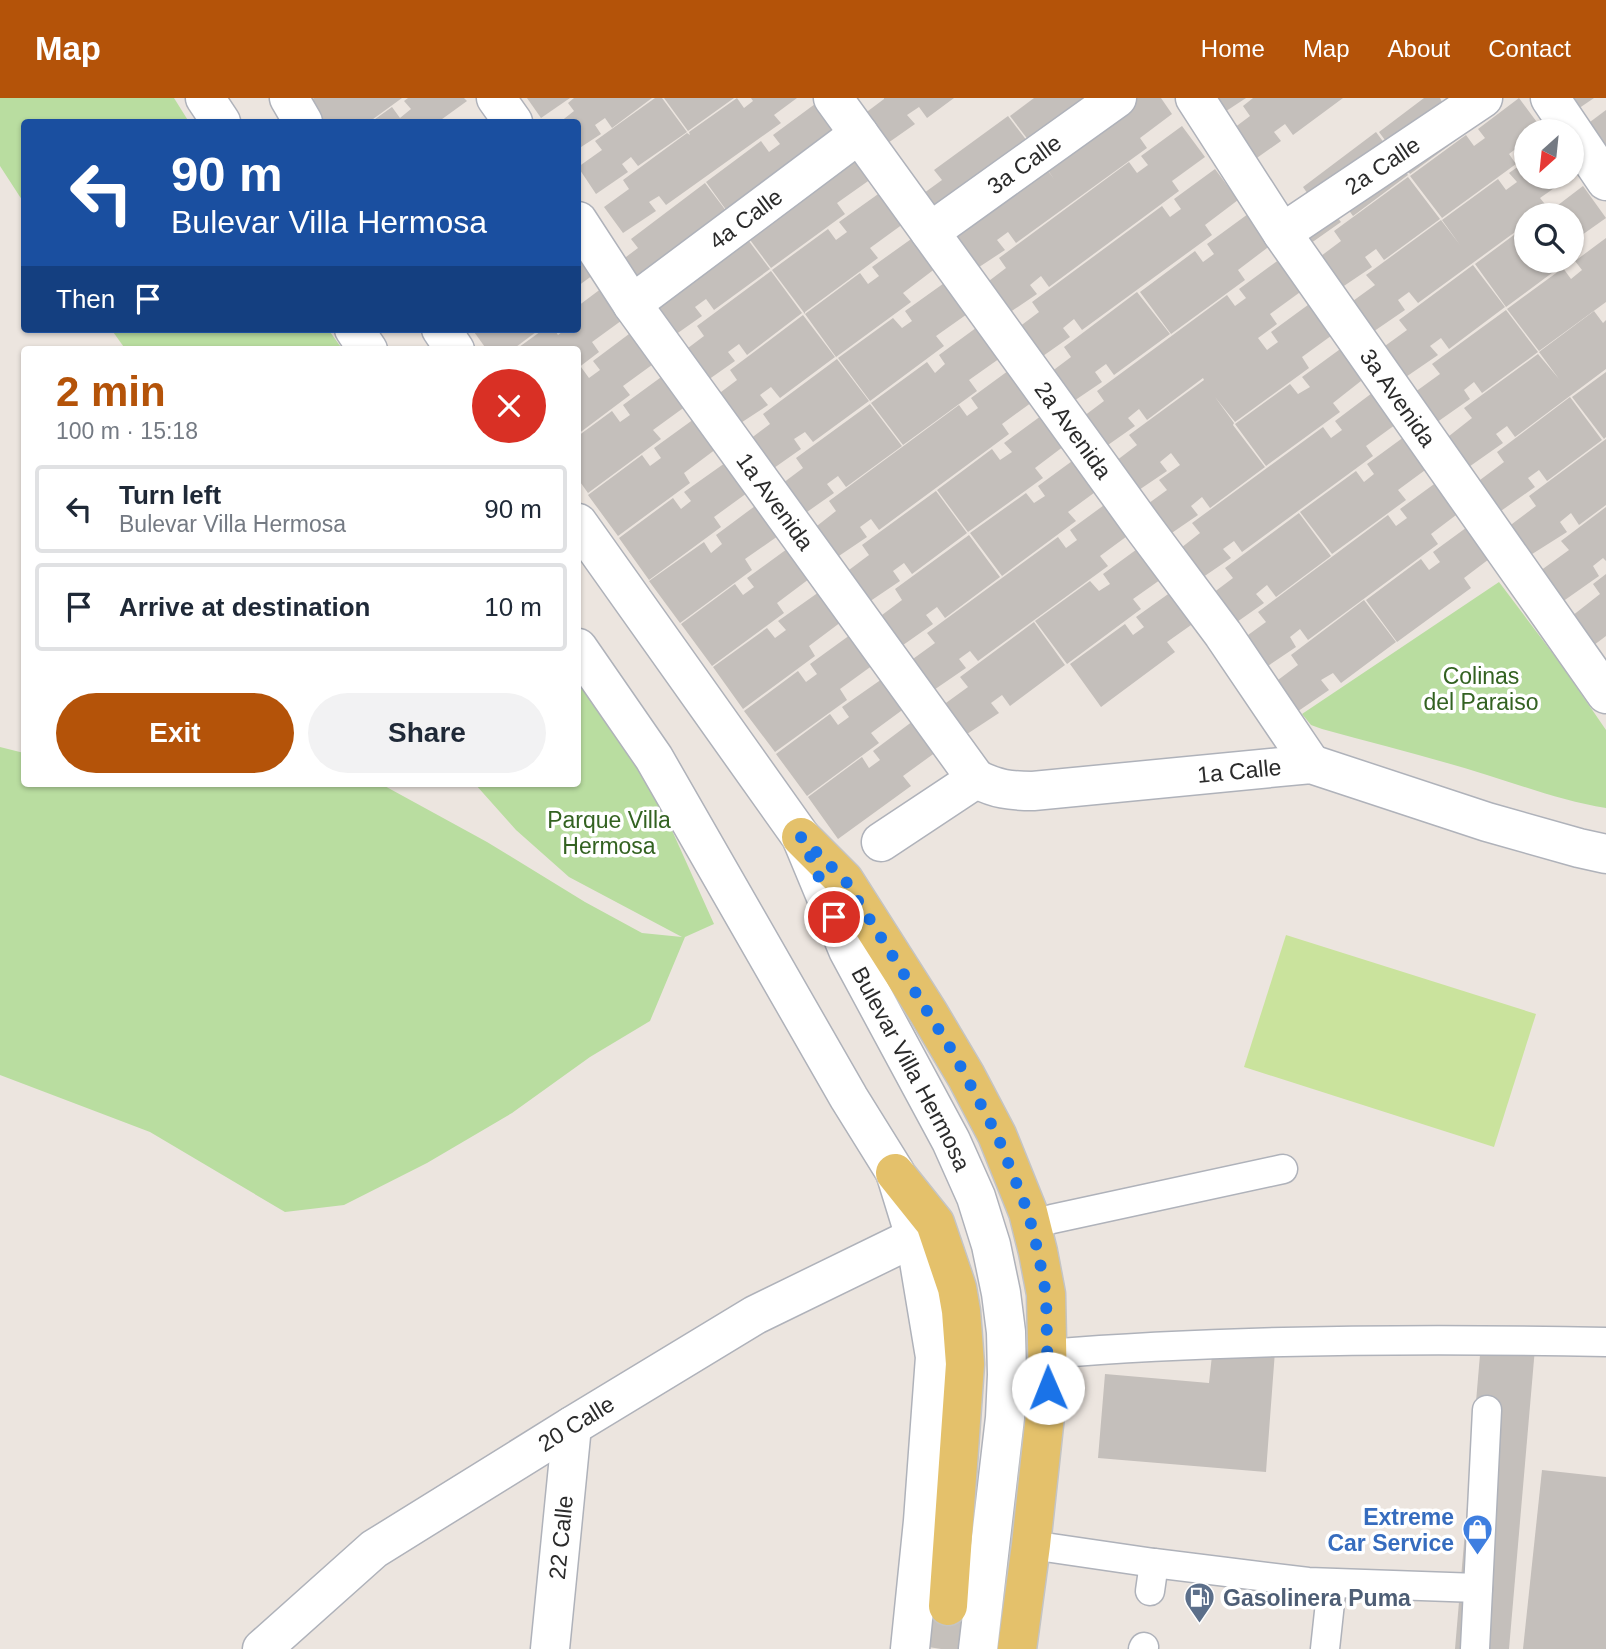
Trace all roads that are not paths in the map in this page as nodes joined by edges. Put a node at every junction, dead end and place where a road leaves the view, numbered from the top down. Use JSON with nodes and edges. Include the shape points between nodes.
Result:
{"nodes":[{"id":1,"x":205,"y":98,"type":"edge"},
{"id":2,"x":289,"y":98,"type":"edge"},
{"id":3,"x":496,"y":98,"type":"edge"},
{"id":4,"x":833,"y":98,"type":"edge"},
{"id":5,"x":1117,"y":98,"type":"edge"},
{"id":6,"x":1195,"y":98,"type":"edge"},
{"id":7,"x":1483,"y":98,"type":"edge"},
{"id":8,"x":1550,"y":98,"type":"edge"},
{"id":9,"x":219,"y":119,"type":"edge"},
{"id":10,"x":301,"y":119,"type":"edge"},
{"id":11,"x":511,"y":119,"type":"edge"},
{"id":12,"x":859,"y":134,"type":"junction"},
{"id":13,"x":1606,"y":181,"type":"edge"},
{"id":14,"x":581,"y":226,"type":"edge"},
{"id":15,"x":930,"y":232,"type":"junction"},
{"id":16,"x":1282,"y":233,"type":"junction"},
{"id":17,"x":632,"y":304,"type":"junction"},
{"id":18,"x":581,"y":527,"type":"edge"},
{"id":19,"x":581,"y":652,"type":"edge"},
{"id":20,"x":1606,"y":694,"type":"edge"},
{"id":21,"x":1311,"y":764,"type":"junction"},
{"id":22,"x":976,"y":779,"type":"junction"},
{"id":23,"x":881,"y":842,"type":"dead end"},
{"id":24,"x":808,"y":852,"type":"junction"},
{"id":25,"x":1606,"y":854,"type":"edge"},
{"id":26,"x":1283,"y":1169,"type":"dead end"},
{"id":27,"x":895,"y":1173,"type":"junction"},
{"id":28,"x":1031,"y":1226,"type":"junction"},
{"id":29,"x":915,"y":1237,"type":"junction"},
{"id":30,"x":1606,"y":1342,"type":"edge"},
{"id":31,"x":1047,"y":1354,"type":"junction"},
{"id":32,"x":1487,"y":1410,"type":"dead end"},
{"id":33,"x":572,"y":1426,"type":"junction"},
{"id":34,"x":1031,"y":1545,"type":"junction"},
{"id":35,"x":1153,"y":1563,"type":"junction"},
{"id":36,"x":1332,"y":1584,"type":"junction"},
{"id":37,"x":1478,"y":1588,"type":"junction"},
{"id":38,"x":1150,"y":1591,"type":"dead end"},
{"id":39,"x":948,"y":1606,"type":"tunnel mouth"},
{"id":40,"x":262,"y":1649,"type":"edge"},
{"id":41,"x":550,"y":1649,"type":"edge"},
{"id":42,"x":910,"y":1649,"type":"edge"},
{"id":43,"x":978,"y":1649,"type":"edge"},
{"id":44,"x":1017,"y":1649,"type":"edge"},
{"id":45,"x":1325,"y":1649,"type":"edge"},
{"id":46,"x":1475,"y":1649,"type":"edge"}],
"edges":[{"from":1,"to":9,"type":"street"},
{"from":2,"to":10,"type":"street"},
{"from":3,"to":11,"type":"street"},
{"from":4,"to":12,"type":"street","name":"2a Avenida"},
{"from":5,"to":15,"type":"street","name":"3a Calle"},
{"from":6,"to":16,"type":"street","name":"3a Avenida"},
{"from":7,"to":16,"type":"street","name":"2a Calle"},
{"from":8,"to":13,"type":"street"},
{"from":12,"to":15,"type":"street","name":"2a Avenida"},
{"from":12,"to":17,"type":"street","name":"4a Calle"},
{"from":14,"to":17,"type":"street","name":"1a Avenida"},
{"from":15,"to":21,"type":"street","name":"2a Avenida","via":[[1223,634]]},
{"from":16,"to":20,"type":"street","name":"3a Avenida"},
{"from":17,"to":22,"type":"street","name":"1a Avenida"},
{"from":18,"to":24,"type":"street","name":"Bulevar Villa Hermosa"},
{"from":19,"to":27,"type":"street","via":[[654,758]]},
{"from":21,"to":22,"type":"street","name":"1a Calle","via":[[1032,791],[1009,791]]},
{"from":21,"to":25,"type":"street","name":"1a Calle","via":[[1488,822]]},
{"from":22,"to":23,"type":"street"},
{"from":24,"to":28,"type":"main road","via":[[845,880],[954,1054],[997,1135]]},
{"from":24,"to":43,"type":"street","name":"Bulevar Villa Hermosa","via":[[848,950],[951,1141],[991,1245],[1006,1332],[1006,1397]]},
{"from":26,"to":28,"type":"lane"},
{"from":27,"to":29,"type":"street"},
{"from":27,"to":39,"type":"main road","via":[[935,1223],[961,1311],[965,1364]]},
{"from":28,"to":31,"type":"main road","via":[[1046,1294]]},
{"from":29,"to":33,"type":"street","name":"20 Calle","via":[[755,1315]]},
{"from":29,"to":42,"type":"street","via":[[935,1357]]},
{"from":30,"to":31,"type":"lane","via":[[1248,1342]]},
{"from":31,"to":34,"type":"main road","via":[[1048,1388]]},
{"from":32,"to":37,"type":"lane"},
{"from":33,"to":40,"type":"street","name":"20 Calle","via":[[374,1549]]},
{"from":33,"to":41,"type":"street","name":"22 Calle"},
{"from":34,"to":35,"type":"lane"},
{"from":34,"to":44,"type":"main road"},
{"from":35,"to":36,"type":"lane"},
{"from":35,"to":38,"type":"lane"},
{"from":36,"to":37,"type":"lane"},
{"from":36,"to":45,"type":"lane"},
{"from":37,"to":46,"type":"lane"}]}
